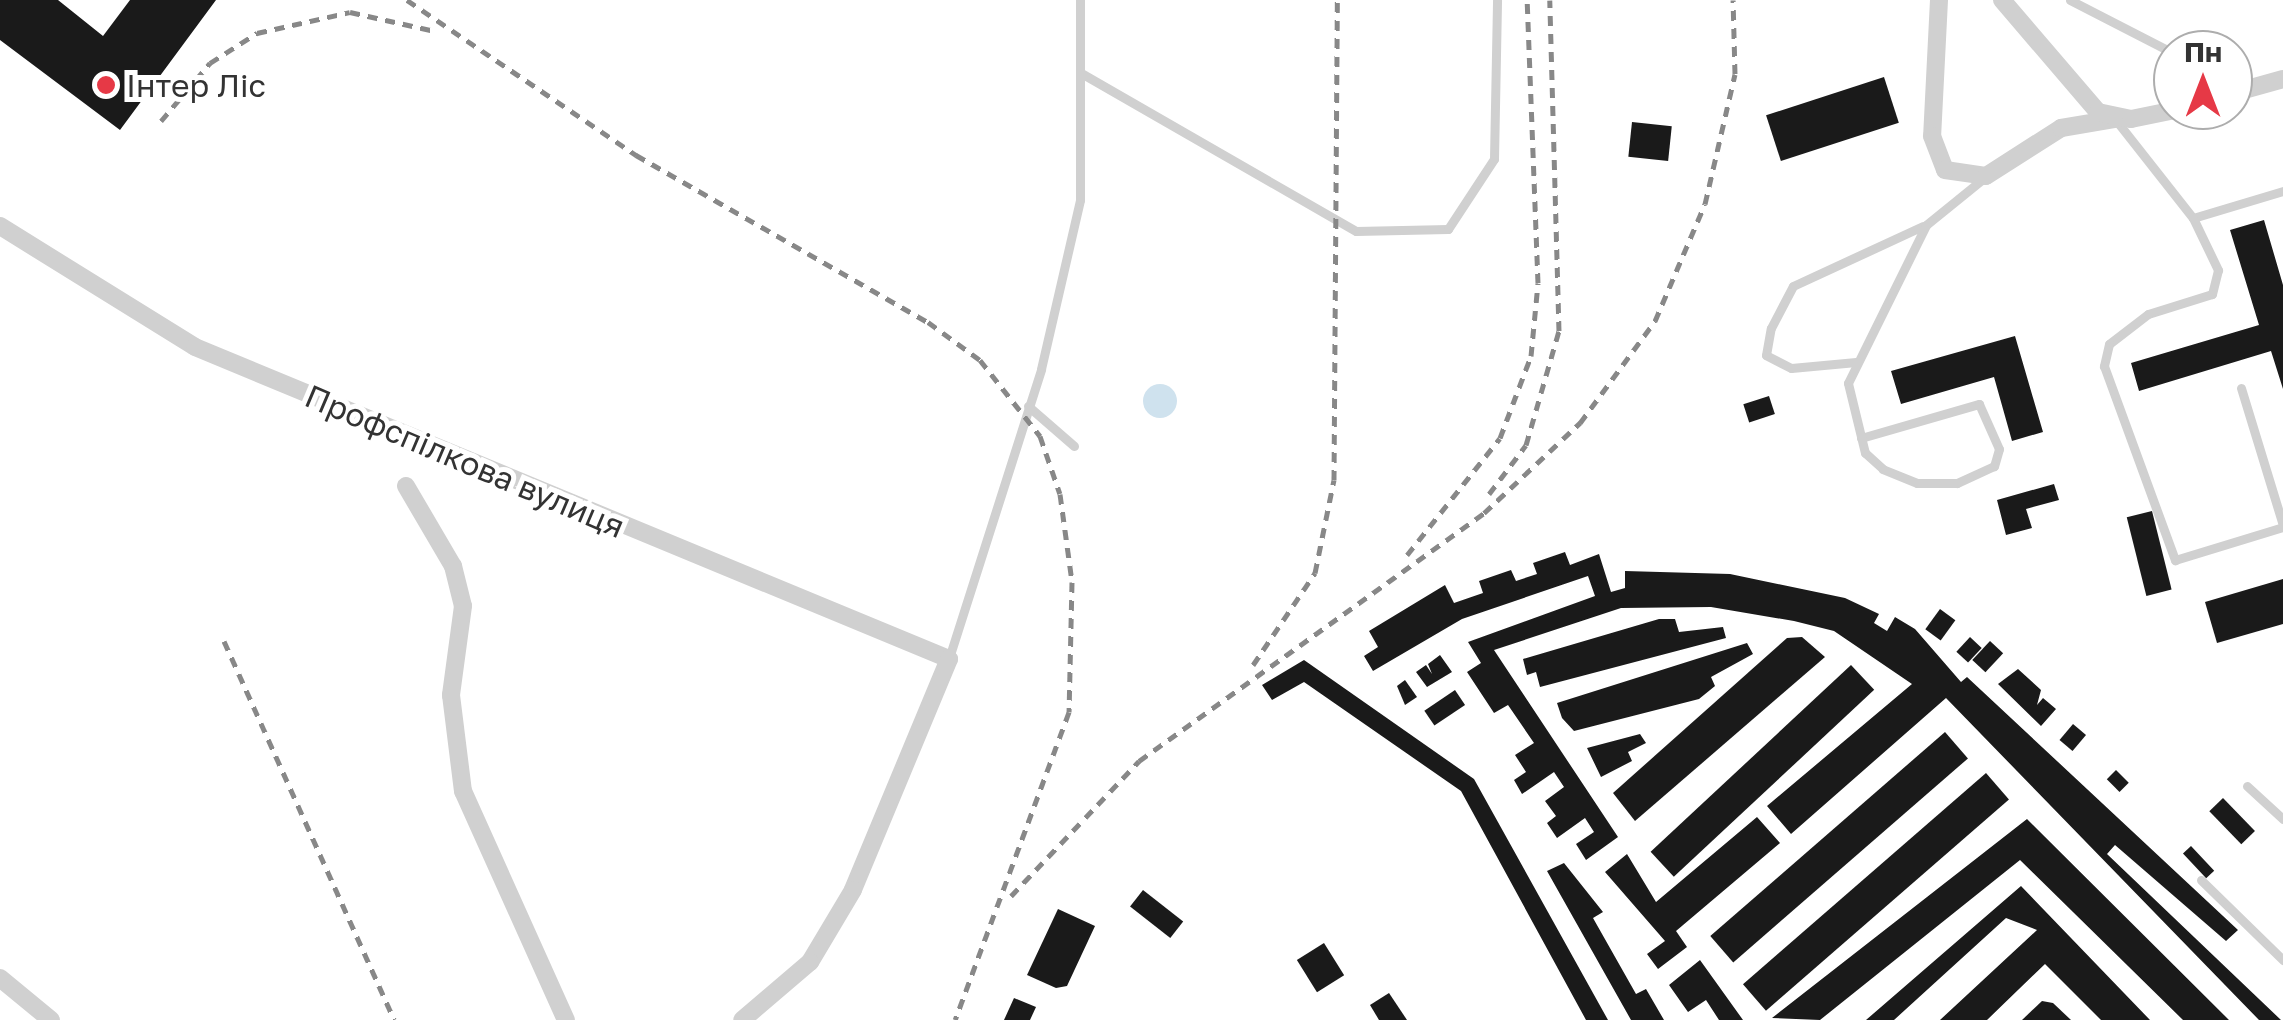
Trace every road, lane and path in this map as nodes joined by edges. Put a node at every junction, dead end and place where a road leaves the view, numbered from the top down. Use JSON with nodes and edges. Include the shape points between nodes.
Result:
{"nodes":[{"id":1,"x":1080,"y":0,"type":"edge"},
{"id":2,"x":1498,"y":0,"type":"edge"},
{"id":3,"x":1939,"y":0,"type":"edge"},
{"id":4,"x":2002,"y":0,"type":"edge"},
{"id":5,"x":2070,"y":0,"type":"edge"},
{"id":6,"x":2153,"y":43,"type":"edge"},
{"id":7,"x":1081,"y":73,"type":"junction"},
{"id":8,"x":2283,"y":79,"type":"edge"},
{"id":9,"x":2253,"y":87,"type":"edge"},
{"id":10,"x":2153,"y":113,"type":"edge"},
{"id":11,"x":2115,"y":119,"type":"junction"},
{"id":12,"x":1986,"y":176,"type":"junction"},
{"id":13,"x":2282,"y":194,"type":"edge"},
{"id":14,"x":2193,"y":218,"type":"junction"},
{"id":15,"x":1926,"y":224,"type":"junction"},
{"id":16,"x":0,"y":226,"type":"edge"},
{"id":17,"x":1856,"y":362,"type":"junction"},
{"id":18,"x":2241,"y":388,"type":"dead end"},
{"id":19,"x":1028,"y":406,"type":"junction"},
{"id":20,"x":1861,"y":438,"type":"junction"},
{"id":21,"x":1074,"y":446,"type":"dead end"},
{"id":22,"x":406,"y":486,"type":"dead end"},
{"id":23,"x":2283,"y":526,"type":"edge"},
{"id":24,"x":948,"y":659,"type":"junction"},
{"id":25,"x":2247,"y":786,"type":"dead end"},
{"id":26,"x":2283,"y":819,"type":"edge"},
{"id":27,"x":2201,"y":880,"type":"dead end"},
{"id":28,"x":2283,"y":960,"type":"edge"},
{"id":29,"x":0,"y":978,"type":"edge"},
{"id":30,"x":52,"y":1020,"type":"edge"},
{"id":31,"x":566,"y":1020,"type":"edge"},
{"id":32,"x":742,"y":1020,"type":"edge"}],
"edges":[{"from":1,"to":7,"type":"lane"},
{"from":2,"to":7,"type":"lane","via":[[1494,159],[1448,229],[1356,231]]},
{"from":3,"to":12,"type":"street","via":[[1936,156],[1964,177]]},
{"from":4,"to":11,"type":"street","via":[[2083,96]]},
{"from":5,"to":6,"type":"lane"},
{"from":7,"to":19,"type":"lane","via":[[1080,200]]},
{"from":8,"to":9,"type":"street"},
{"from":10,"to":11,"type":"street"},
{"from":11,"to":12,"type":"street","via":[[2062,128]]},
{"from":11,"to":14,"type":"lane"},
{"from":12,"to":15,"type":"lane"},
{"from":13,"to":14,"type":"lane"},
{"from":14,"to":23,"type":"lane","via":[[2218,270],[2212,294],[2148,314],[2109,344],[2104,366],[2176,560]]},
{"from":15,"to":17,"type":"lane"},
{"from":15,"to":17,"type":"lane","via":[[1793,286],[1771,328],[1766,355],[1791,368]]},
{"from":16,"to":24,"type":"street","name":"Профспілкова вулиця","via":[[195,347]]},
{"from":17,"to":20,"type":"lane","via":[[1848,383]]},
{"from":18,"to":23,"type":"lane"},
{"from":19,"to":21,"type":"lane"},
{"from":19,"to":24,"type":"lane"},
{"from":20,"to":20,"type":"lane","via":[[1883,469],[1917,483],[1985,476],[1999,449],[1979,404]]},
{"from":22,"to":31,"type":"street","name":"Профспілкова вулиця","via":[[453,566],[463,606],[452,694],[463,791]]},
{"from":24,"to":32,"type":"street","via":[[853,890],[810,962]]},
{"from":25,"to":26,"type":"lane"},
{"from":27,"to":28,"type":"lane"},
{"from":29,"to":30,"type":"street"}]}
